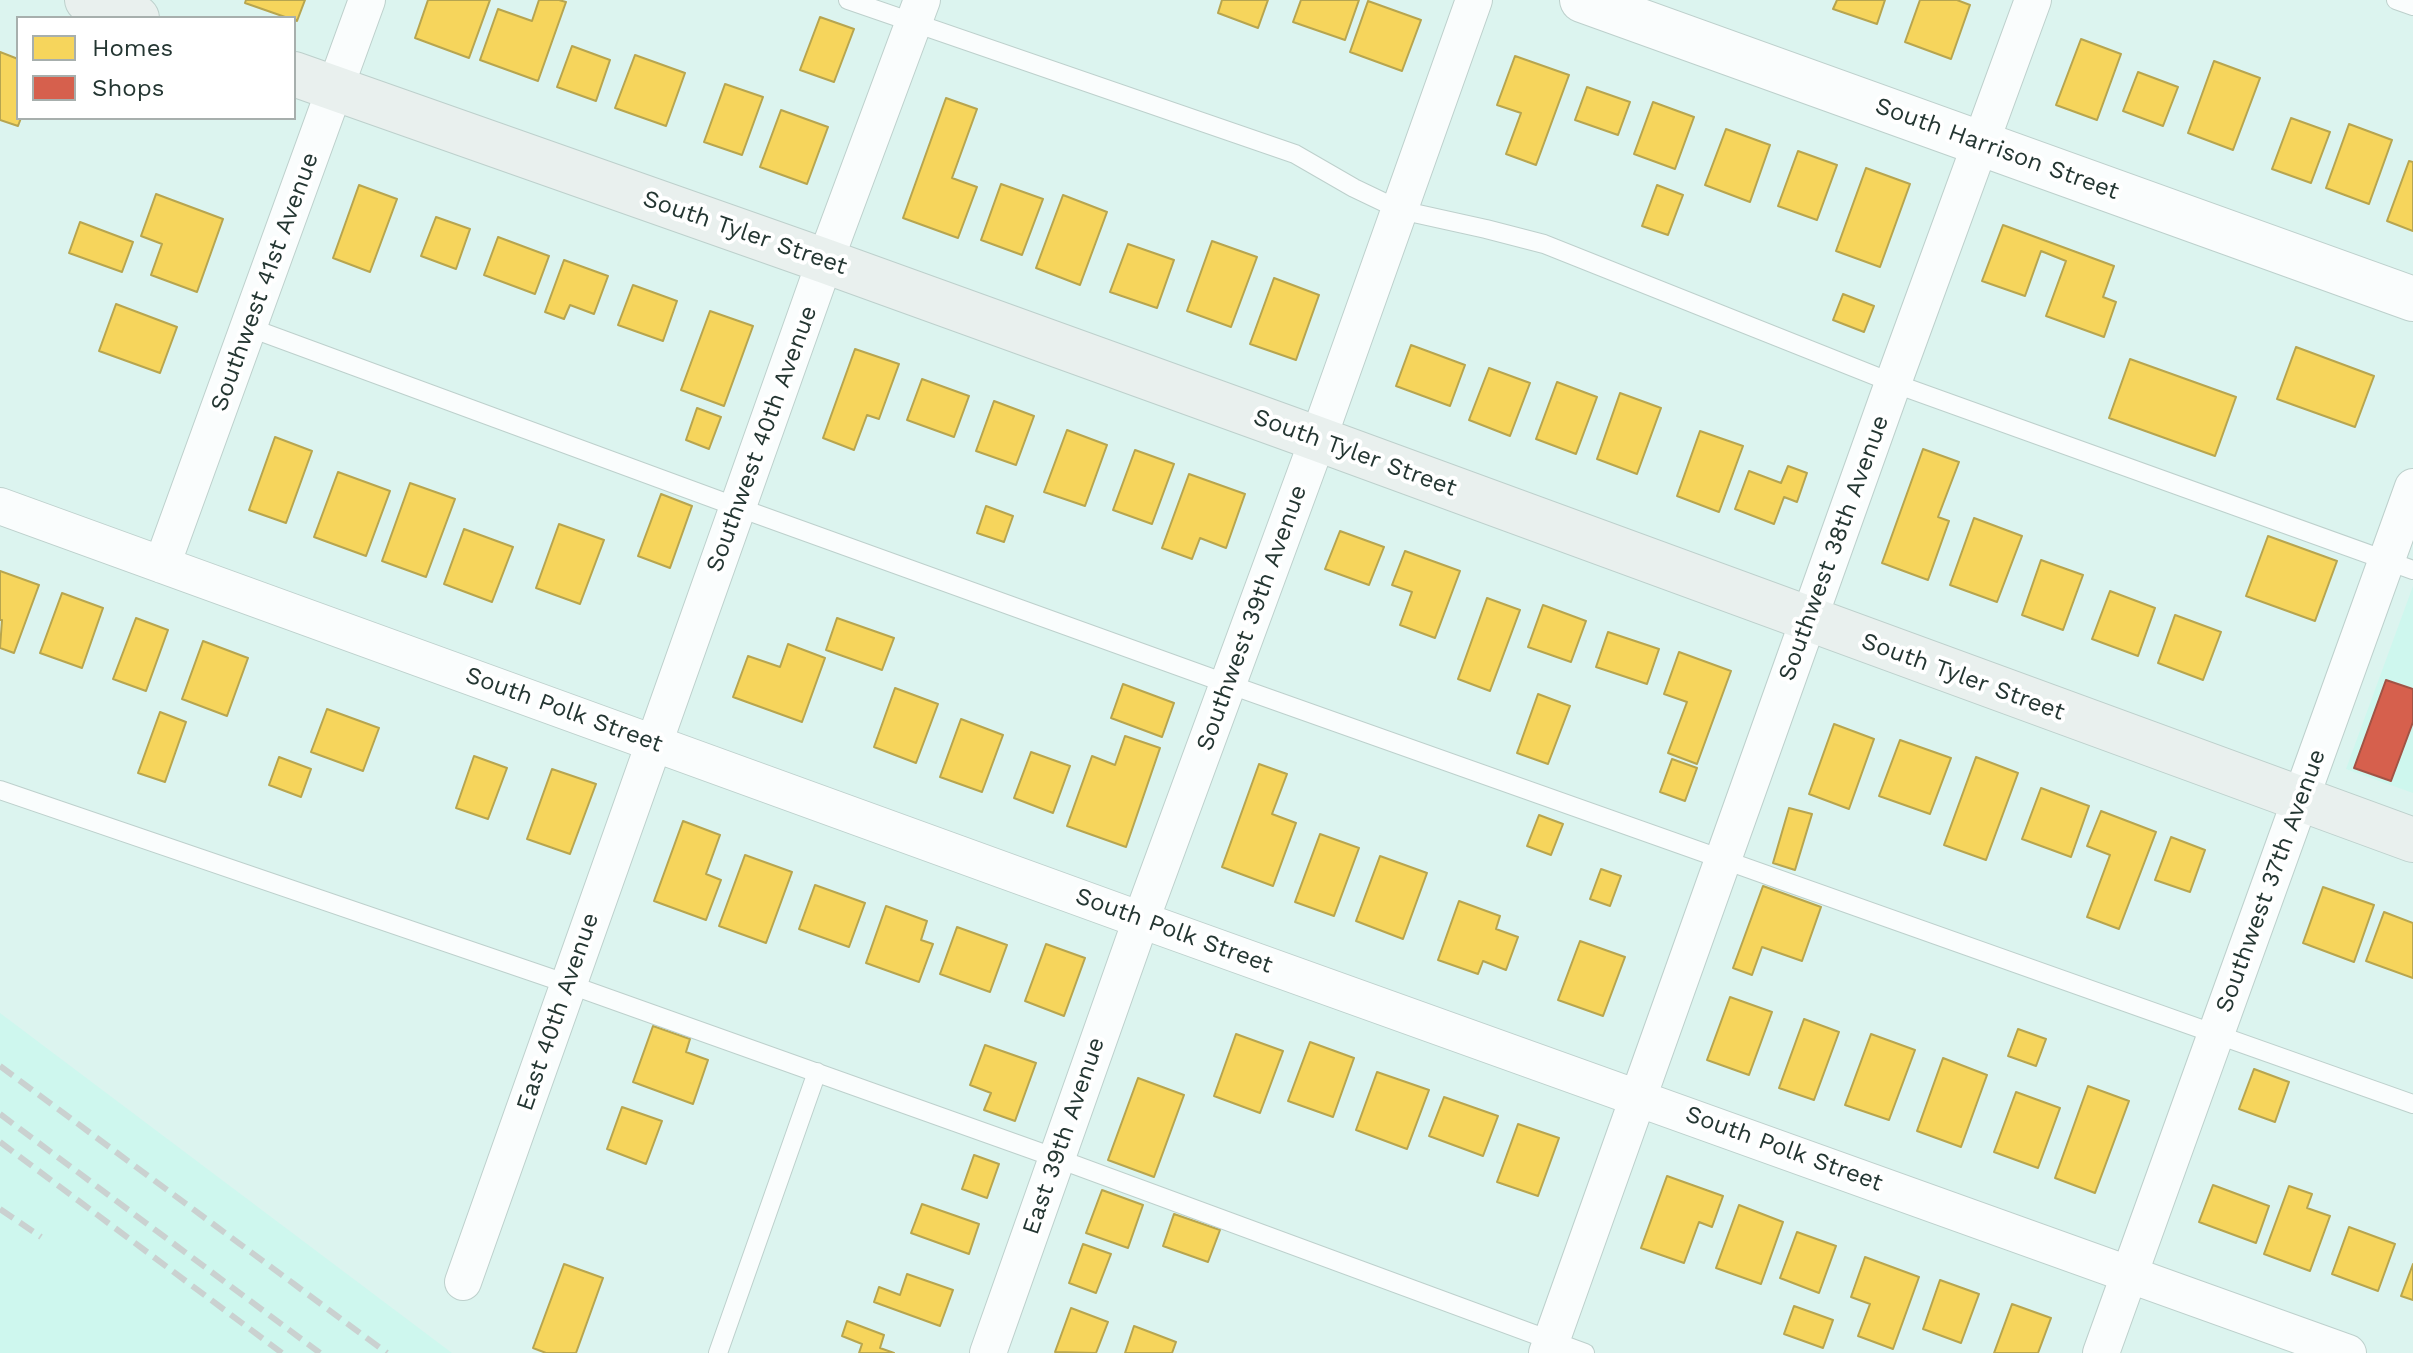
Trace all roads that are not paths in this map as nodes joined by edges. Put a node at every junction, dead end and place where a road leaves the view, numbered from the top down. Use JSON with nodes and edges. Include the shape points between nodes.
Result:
{"nodes":[{"id":1,"x":87,"y":0,"type":"edge"},
{"id":2,"x":367,"y":0,"type":"edge"},
{"id":3,"x":848,"y":0,"type":"edge"},
{"id":4,"x":1474,"y":0,"type":"edge"},
{"id":5,"x":1582,"y":0,"type":"edge"},
{"id":6,"x":2033,"y":0,"type":"edge"},
{"id":7,"x":2396,"y":0,"type":"edge"},
{"id":8,"x":2413,"y":6,"type":"edge"},
{"id":9,"x":918,"y":11,"type":"edge"},
{"id":10,"x":131,"y":16,"type":"edge"},
{"id":11,"x":296,"y":75,"type":"edge"},
{"id":12,"x":335,"y":89,"type":"junction"},
{"id":13,"x":1980,"y":143,"type":"junction"},
{"id":14,"x":1400,"y":210,"type":"junction"},
{"id":15,"x":825,"y":261,"type":"junction"},
{"id":16,"x":2413,"y":299,"type":"edge"},
{"id":17,"x":248,"y":327,"type":"junction"},
{"id":18,"x":1893,"y":383,"type":"junction"},
{"id":19,"x":1318,"y":439,"type":"junction"},
{"id":20,"x":2413,"y":487,"type":"edge"},
{"id":21,"x":0,"y":506,"type":"edge"},
{"id":22,"x":737,"y":507,"type":"junction"},
{"id":23,"x":162,"y":565,"type":"junction"},
{"id":24,"x":2400,"y":565,"type":"edge"},
{"id":25,"x":1809,"y":620,"type":"junction"},
{"id":26,"x":1228,"y":684,"type":"junction"},
{"id":27,"x":654,"y":743,"type":"junction"},
{"id":28,"x":0,"y":790,"type":"edge"},
{"id":29,"x":2299,"y":800,"type":"junction"},
{"id":30,"x":2413,"y":840,"type":"edge"},
{"id":31,"x":1723,"y":858,"type":"junction"},
{"id":32,"x":1141,"y":920,"type":"junction"},
{"id":33,"x":568,"y":984,"type":"junction"},
{"id":34,"x":2215,"y":1035,"type":"junction"},
{"id":35,"x":817,"y":1072,"type":"junction"},
{"id":36,"x":1639,"y":1097,"type":"junction"},
{"id":37,"x":2413,"y":1104,"type":"edge"},
{"id":38,"x":1056,"y":1158,"type":"junction"},
{"id":39,"x":2129,"y":1275,"type":"junction"},
{"id":40,"x":463,"y":1282,"type":"dead end"},
{"id":41,"x":1549,"y":1347,"type":"edge"},
{"id":42,"x":718,"y":1353,"type":"edge"},
{"id":43,"x":988,"y":1353,"type":"edge"},
{"id":44,"x":1585,"y":1353,"type":"edge"},
{"id":45,"x":2101,"y":1353,"type":"edge"},
{"id":46,"x":2348,"y":1353,"type":"edge"}],
"edges":[{"from":1,"to":10,"type":"main road"},
{"from":2,"to":12,"type":"street","name":"Southwest 41st Avenue"},
{"from":3,"to":9,"type":"lane"},
{"from":4,"to":14,"type":"street","name":"Southwest 39th Avenue"},
{"from":5,"to":13,"type":"street","name":"South Harrison Street"},
{"from":6,"to":13,"type":"street","name":"Southwest 38th Avenue"},
{"from":7,"to":8,"type":"lane"},
{"from":9,"to":14,"type":"lane","via":[[1295,154]]},
{"from":9,"to":15,"type":"street","name":"Southwest 40th Avenue"},
{"from":11,"to":12,"type":"main road","name":"South Tyler Street"},
{"from":12,"to":15,"type":"main road","name":"South Tyler Street"},
{"from":12,"to":17,"type":"street","name":"Southwest 41st Avenue"},
{"from":13,"to":16,"type":"street","name":"South Harrison Street"},
{"from":13,"to":18,"type":"street","name":"Southwest 38th Avenue"},
{"from":14,"to":18,"type":"lane","via":[[1544,244]]},
{"from":14,"to":19,"type":"street","name":"Southwest 39th Avenue"},
{"from":15,"to":19,"type":"main road","name":"South Tyler Street"},
{"from":15,"to":22,"type":"street","name":"Southwest 40th Avenue"},
{"from":17,"to":22,"type":"lane"},
{"from":17,"to":23,"type":"street","name":"Southwest 41st Avenue"},
{"from":18,"to":24,"type":"lane"},
{"from":18,"to":25,"type":"street","name":"Southwest 38th Avenue"},
{"from":19,"to":25,"type":"main road","name":"South Tyler Street"},
{"from":19,"to":26,"type":"street","name":"Southwest 39th Avenue"},
{"from":20,"to":24,"type":"street","name":"Southwest 37th Avenue"},
{"from":21,"to":23,"type":"street","name":"South Polk Street"},
{"from":22,"to":26,"type":"lane"},
{"from":22,"to":27,"type":"street","name":"Southwest 40th Avenue"},
{"from":23,"to":27,"type":"street","name":"South Polk Street"},
{"from":24,"to":29,"type":"street","name":"Southwest 37th Avenue"},
{"from":25,"to":29,"type":"main road","name":"South Tyler Street"},
{"from":25,"to":31,"type":"street","name":"Southwest 38th Avenue"},
{"from":26,"to":31,"type":"lane"},
{"from":26,"to":32,"type":"street","name":"Southwest 39th Avenue"},
{"from":27,"to":32,"type":"street","name":"South Polk Street"},
{"from":27,"to":33,"type":"street","name":"East 40th Avenue"},
{"from":28,"to":33,"type":"lane"},
{"from":29,"to":30,"type":"main road","name":"South Tyler Street"},
{"from":29,"to":34,"type":"street","name":"Southwest 37th Avenue"},
{"from":31,"to":34,"type":"lane"},
{"from":31,"to":36,"type":"street","name":"Southwest 38th Avenue"},
{"from":32,"to":36,"type":"street","name":"South Polk Street"},
{"from":32,"to":38,"type":"street","name":"East 39th Avenue"},
{"from":33,"to":35,"type":"lane"},
{"from":33,"to":40,"type":"street","name":"East 40th Avenue"},
{"from":34,"to":37,"type":"lane"},
{"from":34,"to":39,"type":"street","name":"Southwest 37th Avenue"},
{"from":35,"to":38,"type":"lane"},
{"from":35,"to":42,"type":"lane"},
{"from":36,"to":39,"type":"street","name":"South Polk Street"},
{"from":36,"to":41,"type":"street","name":"Southwest 38th Avenue"},
{"from":38,"to":41,"type":"lane"},
{"from":38,"to":43,"type":"street","name":"East 39th Avenue"},
{"from":39,"to":45,"type":"street","name":"Southwest 37th Avenue"},
{"from":39,"to":46,"type":"street","name":"South Polk Street"},
{"from":41,"to":44,"type":"lane"}]}
